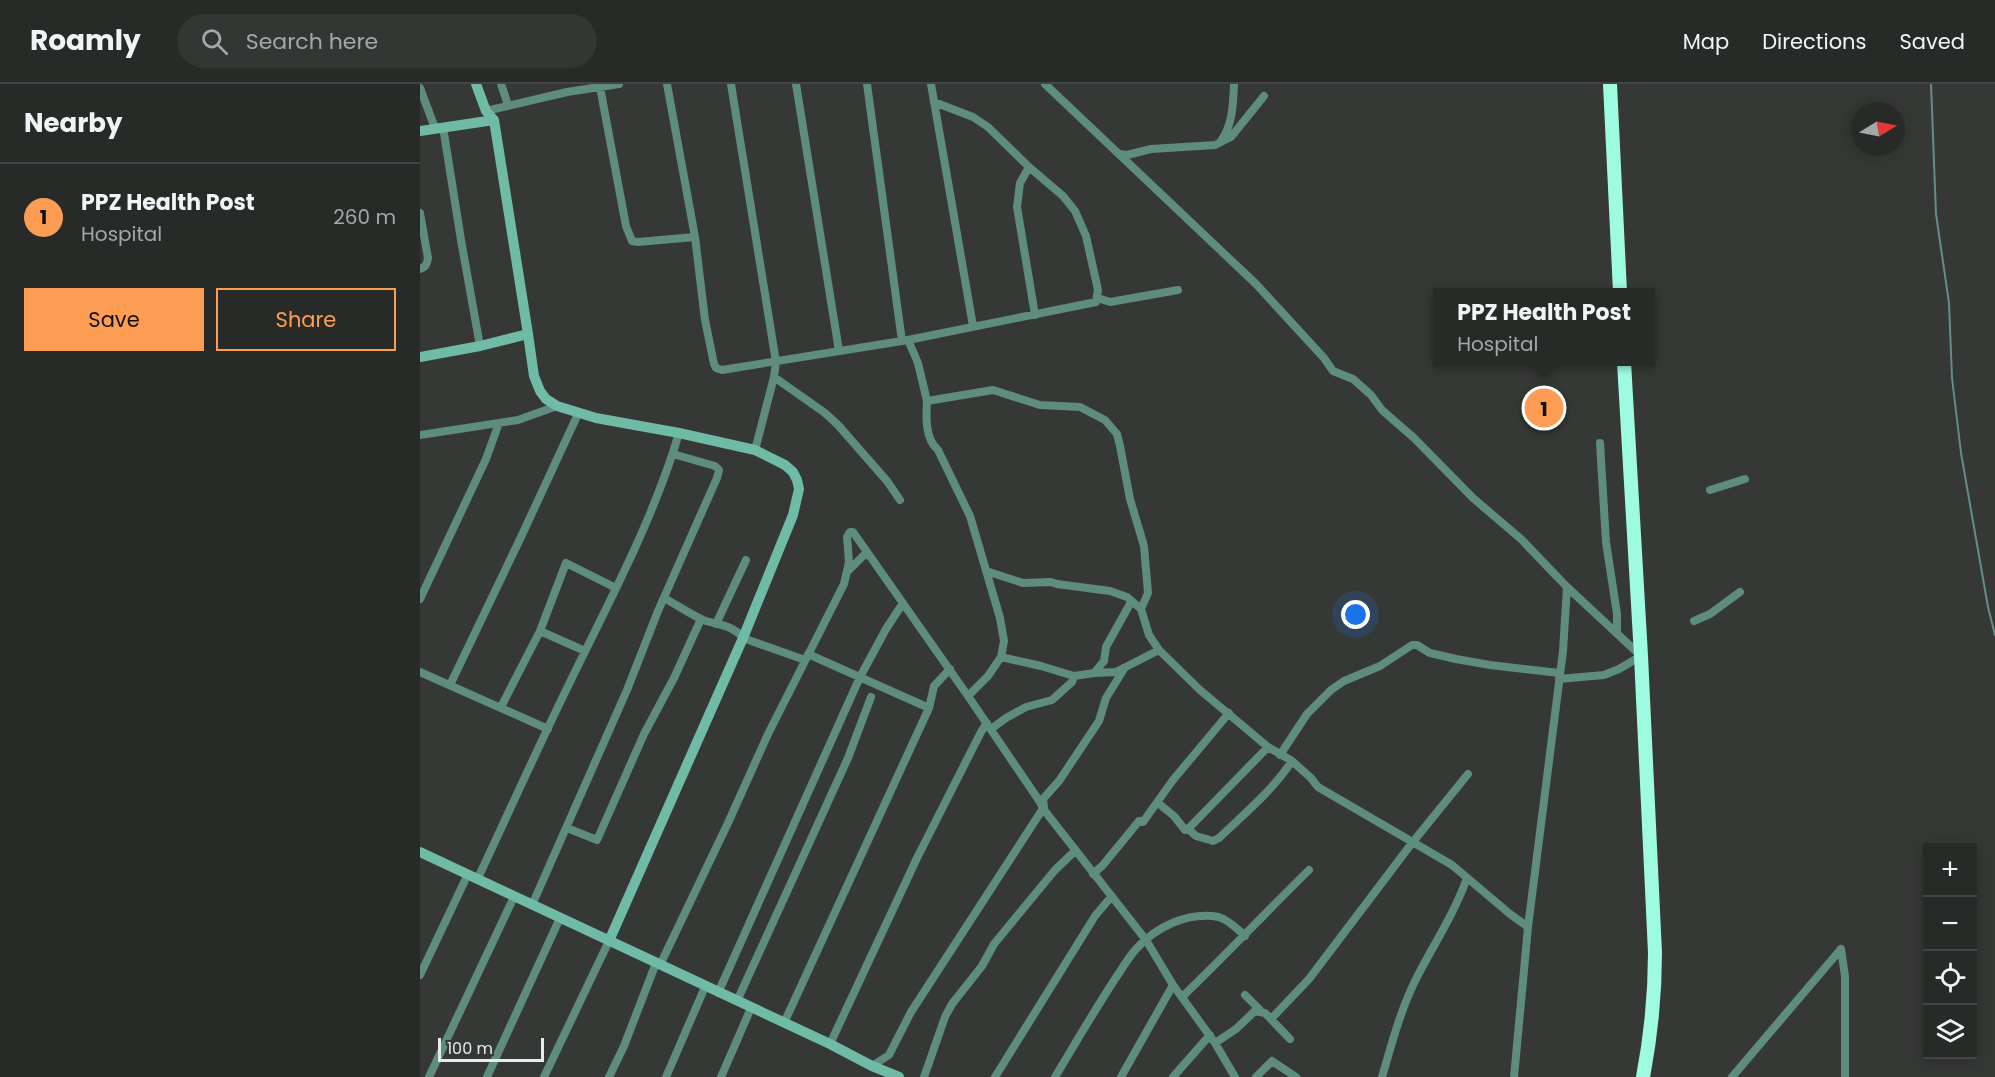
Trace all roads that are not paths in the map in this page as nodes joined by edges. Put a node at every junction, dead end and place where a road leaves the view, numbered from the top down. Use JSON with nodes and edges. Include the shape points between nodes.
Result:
{"nodes":[{"id":1,"x":476,"y":84,"type":"edge"},
{"id":2,"x":501,"y":84,"type":"edge"},
{"id":3,"x":619,"y":84,"type":"edge"},
{"id":4,"x":667,"y":84,"type":"edge"},
{"id":5,"x":732,"y":84,"type":"edge"},
{"id":6,"x":796,"y":84,"type":"edge"},
{"id":7,"x":867,"y":84,"type":"edge"},
{"id":8,"x":931,"y":84,"type":"edge"},
{"id":9,"x":1045,"y":84,"type":"edge"},
{"id":10,"x":1234,"y":84,"type":"edge"},
{"id":11,"x":1610,"y":84,"type":"edge"},
{"id":12,"x":600,"y":87,"type":"junction"},
{"id":13,"x":420,"y":88,"type":"edge"},
{"id":14,"x":566,"y":88,"type":"edge"},
{"id":15,"x":1264,"y":96,"type":"dead end"},
{"id":16,"x":934,"y":102,"type":"junction"},
{"id":17,"x":508,"y":105,"type":"junction"},
{"id":18,"x":490,"y":116,"type":"junction"},
{"id":19,"x":439,"y":127,"type":"junction"},
{"id":20,"x":420,"y":131,"type":"edge"},
{"id":21,"x":1220,"y":142,"type":"junction"},
{"id":22,"x":1119,"y":154,"type":"junction"},
{"id":23,"x":1029,"y":167,"type":"junction"},
{"id":24,"x":420,"y":213,"type":"edge"},
{"id":25,"x":695,"y":237,"type":"junction"},
{"id":26,"x":420,"y":269,"type":"edge"},
{"id":27,"x":1620,"y":288,"type":"edge"},
{"id":28,"x":1178,"y":290,"type":"dead end"},
{"id":29,"x":1098,"y":298,"type":"junction"},
{"id":30,"x":1035,"y":315,"type":"junction"},
{"id":31,"x":973,"y":326,"type":"junction"},
{"id":32,"x":528,"y":334,"type":"junction"},
{"id":33,"x":905,"y":340,"type":"junction"},
{"id":34,"x":480,"y":346,"type":"junction"},
{"id":35,"x":839,"y":351,"type":"junction"},
{"id":36,"x":420,"y":357,"type":"edge"},
{"id":37,"x":776,"y":362,"type":"junction"},
{"id":38,"x":1624,"y":366,"type":"edge"},
{"id":39,"x":774,"y":377,"type":"junction"},
{"id":40,"x":927,"y":401,"type":"junction"},
{"id":41,"x":557,"y":406,"type":"junction"},
{"id":42,"x":578,"y":414,"type":"junction"},
{"id":43,"x":498,"y":423,"type":"junction"},
{"id":44,"x":679,"y":433,"type":"junction"},
{"id":45,"x":421,"y":437,"type":"edge"},
{"id":46,"x":1600,"y":443,"type":"dead end"},
{"id":47,"x":755,"y":450,"type":"junction"},
{"id":48,"x":673,"y":454,"type":"junction"},
{"id":49,"x":1745,"y":479,"type":"dead end"},
{"id":50,"x":1710,"y":490,"type":"dead end"},
{"id":51,"x":900,"y":500,"type":"dead end"},
{"id":52,"x":867,"y":552,"type":"junction"},
{"id":53,"x":746,"y":560,"type":"dead end"},
{"id":54,"x":986,"y":571,"type":"junction"},
{"id":55,"x":847,"y":572,"type":"junction"},
{"id":56,"x":1567,"y":587,"type":"junction"},
{"id":57,"x":616,"y":588,"type":"junction"},
{"id":58,"x":1740,"y":592,"type":"dead end"},
{"id":59,"x":664,"y":598,"type":"junction"},
{"id":60,"x":420,"y":599,"type":"edge"},
{"id":61,"x":1131,"y":602,"type":"junction"},
{"id":62,"x":903,"y":603,"type":"junction"},
{"id":63,"x":1141,"y":609,"type":"junction"},
{"id":64,"x":701,"y":619,"type":"junction"},
{"id":65,"x":1694,"y":621,"type":"dead end"},
{"id":66,"x":716,"y":624,"type":"junction"},
{"id":67,"x":540,"y":631,"type":"junction"},
{"id":68,"x":1617,"y":632,"type":"junction"},
{"id":69,"x":743,"y":638,"type":"junction"},
{"id":70,"x":1159,"y":650,"type":"junction"},
{"id":71,"x":585,"y":651,"type":"junction"},
{"id":72,"x":1641,"y":656,"type":"junction"},
{"id":73,"x":806,"y":657,"type":"junction"},
{"id":74,"x":1001,"y":657,"type":"junction"},
{"id":75,"x":950,"y":669,"type":"junction"},
{"id":76,"x":1124,"y":669,"type":"junction"},
{"id":77,"x":420,"y":672,"type":"edge"},
{"id":78,"x":1094,"y":673,"type":"junction"},
{"id":79,"x":1074,"y":676,"type":"junction"},
{"id":80,"x":1559,"y":676,"type":"junction"},
{"id":81,"x":860,"y":677,"type":"junction"},
{"id":82,"x":450,"y":686,"type":"junction"},
{"id":83,"x":968,"y":696,"type":"junction"},
{"id":84,"x":871,"y":697,"type":"dead end"},
{"id":85,"x":501,"y":707,"type":"junction"},
{"id":86,"x":928,"y":708,"type":"junction"},
{"id":87,"x":1228,"y":713,"type":"junction"},
{"id":88,"x":989,"y":726,"type":"junction"},
{"id":89,"x":548,"y":729,"type":"junction"},
{"id":90,"x":1268,"y":747,"type":"junction"},
{"id":91,"x":1280,"y":755,"type":"junction"},
{"id":92,"x":1292,"y":761,"type":"junction"},
{"id":93,"x":1468,"y":774,"type":"dead end"},
{"id":94,"x":1158,"y":803,"type":"junction"},
{"id":95,"x":1043,"y":808,"type":"junction"},
{"id":96,"x":567,"y":828,"type":"junction"},
{"id":97,"x":1188,"y":829,"type":"junction"},
{"id":98,"x":1412,"y":843,"type":"junction"},
{"id":99,"x":1076,"y":851,"type":"junction"},
{"id":100,"x":420,"y":853,"type":"edge"},
{"id":101,"x":1309,"y":870,"type":"dead end"},
{"id":102,"x":1093,"y":874,"type":"junction"},
{"id":103,"x":473,"y":876,"type":"junction"},
{"id":104,"x":1467,"y":878,"type":"junction"},
{"id":105,"x":514,"y":897,"type":"junction"},
{"id":106,"x":1111,"y":897,"type":"junction"},
{"id":107,"x":532,"y":905,"type":"junction"},
{"id":108,"x":560,"y":918,"type":"junction"},
{"id":109,"x":1528,"y":927,"type":"junction"},
{"id":110,"x":1245,"y":936,"type":"junction"},
{"id":111,"x":1146,"y":940,"type":"junction"},
{"id":112,"x":609,"y":941,"type":"junction"},
{"id":113,"x":658,"y":964,"type":"junction"},
{"id":114,"x":420,"y":975,"type":"edge"},
{"id":115,"x":1173,"y":985,"type":"junction"},
{"id":116,"x":705,"y":987,"type":"junction"},
{"id":117,"x":718,"y":993,"type":"junction"},
{"id":118,"x":1245,"y":995,"type":"dead end"},
{"id":119,"x":1182,"y":998,"type":"junction"},
{"id":120,"x":737,"y":1001,"type":"junction"},
{"id":121,"x":751,"y":1008,"type":"junction"},
{"id":122,"x":1260,"y":1010,"type":"junction"},
{"id":123,"x":1271,"y":1019,"type":"junction"},
{"id":124,"x":784,"y":1023,"type":"junction"},
{"id":125,"x":1210,"y":1035,"type":"junction"},
{"id":126,"x":1290,"y":1039,"type":"dead end"},
{"id":127,"x":1215,"y":1043,"type":"junction"},
{"id":128,"x":830,"y":1044,"type":"junction"},
{"id":129,"x":872,"y":1066,"type":"junction"},
{"id":130,"x":429,"y":1077,"type":"edge"},
{"id":131,"x":487,"y":1077,"type":"edge"},
{"id":132,"x":544,"y":1077,"type":"edge"},
{"id":133,"x":609,"y":1077,"type":"edge"},
{"id":134,"x":666,"y":1077,"type":"edge"},
{"id":135,"x":721,"y":1077,"type":"edge"},
{"id":136,"x":899,"y":1077,"type":"edge"},
{"id":137,"x":924,"y":1077,"type":"edge"},
{"id":138,"x":995,"y":1077,"type":"edge"},
{"id":139,"x":1055,"y":1077,"type":"edge"},
{"id":140,"x":1121,"y":1077,"type":"edge"},
{"id":141,"x":1173,"y":1077,"type":"edge"},
{"id":142,"x":1235,"y":1077,"type":"edge"},
{"id":143,"x":1256,"y":1077,"type":"edge"},
{"id":144,"x":1296,"y":1077,"type":"edge"},
{"id":145,"x":1382,"y":1077,"type":"edge"},
{"id":146,"x":1514,"y":1077,"type":"edge"},
{"id":147,"x":1643,"y":1077,"type":"edge"},
{"id":148,"x":1732,"y":1077,"type":"edge"},
{"id":149,"x":1845,"y":1077,"type":"edge"}],
"edges":[{"from":1,"to":18,"type":"street"},
{"from":2,"to":17,"type":"street"},
{"from":3,"to":12,"type":"street"},
{"from":4,"to":25,"type":"street"},
{"from":5,"to":37,"type":"street"},
{"from":6,"to":35,"type":"street"},
{"from":7,"to":33,"type":"street"},
{"from":8,"to":16,"type":"street"},
{"from":9,"to":22,"type":"street"},
{"from":10,"to":21,"type":"street","via":[[1232,116]]},
{"from":11,"to":27,"type":"highway"},
{"from":12,"to":14,"type":"street"},
{"from":12,"to":25,"type":"street","via":[[632,241]]},
{"from":13,"to":19,"type":"street"},
{"from":14,"to":17,"type":"street"},
{"from":15,"to":21,"type":"street","via":[[1231,137]]},
{"from":16,"to":23,"type":"street","via":[[973,117]]},
{"from":16,"to":31,"type":"street"},
{"from":17,"to":18,"type":"street"},
{"from":18,"to":19,"type":"street"},
{"from":18,"to":32,"type":"street"},
{"from":19,"to":20,"type":"street"},
{"from":19,"to":34,"type":"street"},
{"from":21,"to":22,"type":"street"},
{"from":22,"to":56,"type":"street","via":[[1256,284],[1333,371],[1359,384]]},
{"from":23,"to":29,"type":"street","via":[[1075,211],[1086,237]]},
{"from":23,"to":30,"type":"street","via":[[1020,183],[1017,207]]},
{"from":24,"to":26,"type":"street","via":[[428,258]]},
{"from":25,"to":37,"type":"street","via":[[705,320],[716,368]]},
{"from":28,"to":29,"type":"street","via":[[1110,302]]},
{"from":29,"to":30,"type":"street","via":[[1090,304]]},
{"from":30,"to":31,"type":"street"},
{"from":31,"to":33,"type":"street"},
{"from":32,"to":34,"type":"street"},
{"from":32,"to":41,"type":"street","via":[[540,391]]},
{"from":33,"to":35,"type":"street"},
{"from":33,"to":40,"type":"street","via":[[918,363]]},
{"from":34,"to":36,"type":"street"},
{"from":35,"to":37,"type":"street"},
{"from":37,"to":39,"type":"street"},
{"from":38,"to":72,"type":"highway"},
{"from":39,"to":47,"type":"street"},
{"from":39,"to":51,"type":"street","via":[[832,419]]},
{"from":40,"to":54,"type":"street","via":[[925,413],[932,445],[970,516]]},
{"from":40,"to":63,"type":"street","via":[[993,390],[1040,405],[1080,407],[1105,420],[1120,446],[1146,557],[1148,592]]},
{"from":41,"to":42,"type":"street"},
{"from":41,"to":43,"type":"street","via":[[531,417]]},
{"from":42,"to":44,"type":"street"},
{"from":42,"to":82,"type":"street"},
{"from":43,"to":45,"type":"street"},
{"from":43,"to":60,"type":"street","via":[[486,459]]},
{"from":44,"to":47,"type":"street"},
{"from":44,"to":48,"type":"street"},
{"from":46,"to":68,"type":"street"},
{"from":47,"to":69,"type":"street","via":[[793,472],[799,489],[793,515]]},
{"from":48,"to":57,"type":"street"},
{"from":48,"to":59,"type":"street","via":[[719,470]]},
{"from":49,"to":50,"type":"street"},
{"from":52,"to":55,"type":"street"},
{"from":52,"to":55,"type":"street","via":[[850,532]]},
{"from":52,"to":62,"type":"street"},
{"from":53,"to":66,"type":"street"},
{"from":54,"to":61,"type":"street","via":[[1023,583],[1051,582],[1110,591]]},
{"from":54,"to":74,"type":"street","via":[[1000,618],[1004,641]]},
{"from":55,"to":73,"type":"street"},
{"from":56,"to":68,"type":"street"},
{"from":56,"to":80,"type":"street"},
{"from":57,"to":67,"type":"street","via":[[566,563]]},
{"from":57,"to":71,"type":"street"},
{"from":58,"to":65,"type":"street"},
{"from":59,"to":64,"type":"street"},
{"from":59,"to":96,"type":"street"},
{"from":61,"to":63,"type":"street"},
{"from":61,"to":78,"type":"street","via":[[1106,647],[1104,661]]},
{"from":62,"to":75,"type":"street"},
{"from":62,"to":81,"type":"street"},
{"from":63,"to":70,"type":"street","via":[[1149,635]]},
{"from":64,"to":66,"type":"street"},
{"from":64,"to":96,"type":"street","via":[[597,840]]},
{"from":66,"to":69,"type":"street","via":[[730,627]]},
{"from":67,"to":71,"type":"street"},
{"from":67,"to":85,"type":"street"},
{"from":68,"to":72,"type":"street"},
{"from":69,"to":73,"type":"street"},
{"from":69,"to":112,"type":"street"},
{"from":70,"to":76,"type":"street"},
{"from":70,"to":87,"type":"street"},
{"from":71,"to":89,"type":"street"},
{"from":72,"to":80,"type":"street","via":[[1604,675]]},
{"from":72,"to":147,"type":"highway","via":[[1655,953],[1651,1035]]},
{"from":73,"to":81,"type":"street"},
{"from":73,"to":113,"type":"street"},
{"from":74,"to":79,"type":"street"},
{"from":74,"to":83,"type":"street"},
{"from":75,"to":83,"type":"street"},
{"from":75,"to":86,"type":"street","via":[[934,687]]},
{"from":76,"to":78,"type":"street"},
{"from":76,"to":95,"type":"street","via":[[1106,698],[1099,721],[1043,800]]},
{"from":77,"to":82,"type":"street"},
{"from":78,"to":79,"type":"street"},
{"from":79,"to":88,"type":"street","via":[[1052,700],[1026,707]]},
{"from":80,"to":91,"type":"street","via":[[1490,666],[1430,653],[1412,645],[1380,666],[1330,690],[1307,714]]},
{"from":80,"to":109,"type":"street"},
{"from":81,"to":86,"type":"street"},
{"from":81,"to":117,"type":"street"},
{"from":82,"to":85,"type":"street"},
{"from":83,"to":88,"type":"street"},
{"from":84,"to":120,"type":"street","via":[[848,758]]},
{"from":85,"to":89,"type":"street"},
{"from":86,"to":124,"type":"street"},
{"from":87,"to":90,"type":"street"},
{"from":87,"to":94,"type":"street"},
{"from":88,"to":95,"type":"street"},
{"from":88,"to":128,"type":"street","via":[[981,732],[917,858]]},
{"from":89,"to":103,"type":"street"},
{"from":90,"to":91,"type":"street"},
{"from":90,"to":97,"type":"street"},
{"from":91,"to":92,"type":"street"},
{"from":92,"to":97,"type":"street","via":[[1278,782],[1220,838],[1214,841],[1196,837]]},
{"from":92,"to":98,"type":"street","via":[[1318,787]]},
{"from":93,"to":98,"type":"street"},
{"from":94,"to":97,"type":"street"},
{"from":94,"to":102,"type":"street"},
{"from":95,"to":99,"type":"street"},
{"from":95,"to":129,"type":"street","via":[[910,1012],[888,1055]]},
{"from":96,"to":107,"type":"street"},
{"from":98,"to":104,"type":"street","via":[[1443,859]]},
{"from":98,"to":123,"type":"street","via":[[1309,980]]},
{"from":99,"to":102,"type":"street"},
{"from":99,"to":137,"type":"street","via":[[1055,870],[994,944],[952,1004]]},
{"from":100,"to":103,"type":"street"},
{"from":101,"to":110,"type":"street"},
{"from":102,"to":106,"type":"street"},
{"from":103,"to":105,"type":"street"},
{"from":103,"to":114,"type":"street"},
{"from":104,"to":109,"type":"street"},
{"from":104,"to":145,"type":"street","via":[[1448,924],[1406,1001]]},
{"from":105,"to":107,"type":"street"},
{"from":105,"to":130,"type":"street"},
{"from":106,"to":111,"type":"street"},
{"from":106,"to":138,"type":"street","via":[[1095,916]]},
{"from":107,"to":108,"type":"street"},
{"from":108,"to":112,"type":"street"},
{"from":108,"to":131,"type":"street"},
{"from":109,"to":146,"type":"street"},
{"from":110,"to":111,"type":"street","via":[[1230,922],[1207,916],[1169,923]]},
{"from":110,"to":119,"type":"street"},
{"from":111,"to":115,"type":"street"},
{"from":111,"to":139,"type":"street","via":[[1108,990]]},
{"from":112,"to":113,"type":"street"},
{"from":112,"to":132,"type":"street"},
{"from":113,"to":116,"type":"street"},
{"from":113,"to":133,"type":"street"},
{"from":115,"to":119,"type":"street"},
{"from":115,"to":140,"type":"street"},
{"from":116,"to":117,"type":"street"},
{"from":116,"to":134,"type":"street"},
{"from":117,"to":120,"type":"street"},
{"from":118,"to":122,"type":"street"},
{"from":119,"to":125,"type":"street"},
{"from":120,"to":121,"type":"street"},
{"from":121,"to":124,"type":"street"},
{"from":121,"to":135,"type":"street"},
{"from":122,"to":123,"type":"street"},
{"from":122,"to":127,"type":"street"},
{"from":123,"to":126,"type":"street"},
{"from":124,"to":128,"type":"street"},
{"from":125,"to":127,"type":"street"},
{"from":125,"to":141,"type":"street"},
{"from":127,"to":142,"type":"street"},
{"from":128,"to":129,"type":"street"},
{"from":129,"to":136,"type":"street"},
{"from":143,"to":144,"type":"street","via":[[1272,1061]]},
{"from":148,"to":149,"type":"street","via":[[1841,949],[1845,976]]}]}
